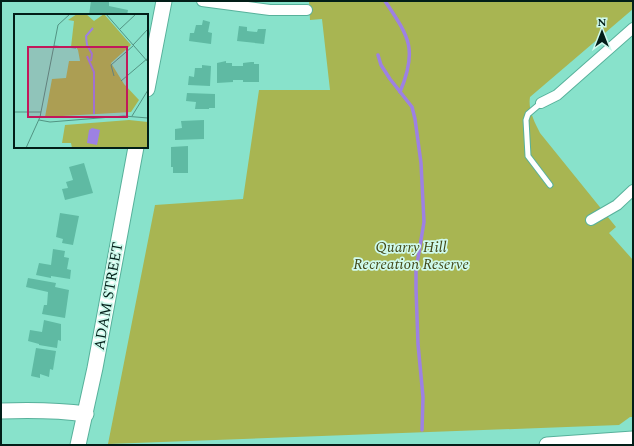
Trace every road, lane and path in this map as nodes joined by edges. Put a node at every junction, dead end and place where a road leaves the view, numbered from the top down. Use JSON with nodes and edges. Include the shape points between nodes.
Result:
{"nodes":[{"id":1,"x":164,"y":1,"type":"edge"},
{"id":2,"x":202,"y":1,"type":"edge"},
{"id":3,"x":307,"y":10,"type":"dead end"},
{"id":4,"x":633,"y":28,"type":"edge"},
{"id":5,"x":148,"y":84,"type":"edge"},
{"id":6,"x":541,"y":103,"type":"joint"},
{"id":7,"x":136,"y":148,"type":"edge"},
{"id":8,"x":550,"y":185,"type":"dead end"},
{"id":9,"x":633,"y":190,"type":"edge"},
{"id":10,"x":591,"y":220,"type":"dead end"},
{"id":11,"x":1,"y":411,"type":"edge"},
{"id":12,"x":86,"y":414,"type":"junction"},
{"id":13,"x":633,"y":439,"type":"edge"},
{"id":14,"x":78,"y":445,"type":"edge"},
{"id":15,"x":547,"y":445,"type":"edge"}],
"edges":[{"from":1,"to":5,"type":"main road"},
{"from":2,"to":3,"type":"street","via":[[270,10]]},
{"from":4,"to":6,"type":"street","via":[[557,96]]},
{"from":6,"to":8,"type":"lane","via":[[528,114],[526,120],[528,156]]},
{"from":7,"to":12,"type":"main road","name":"ADAM STREET"},
{"from":9,"to":10,"type":"street","via":[[617,205]]},
{"from":11,"to":12,"type":"main road","via":[[61,410]]},
{"from":12,"to":14,"type":"main road","name":"ADAM STREET"},
{"from":13,"to":15,"type":"main road"}]}
